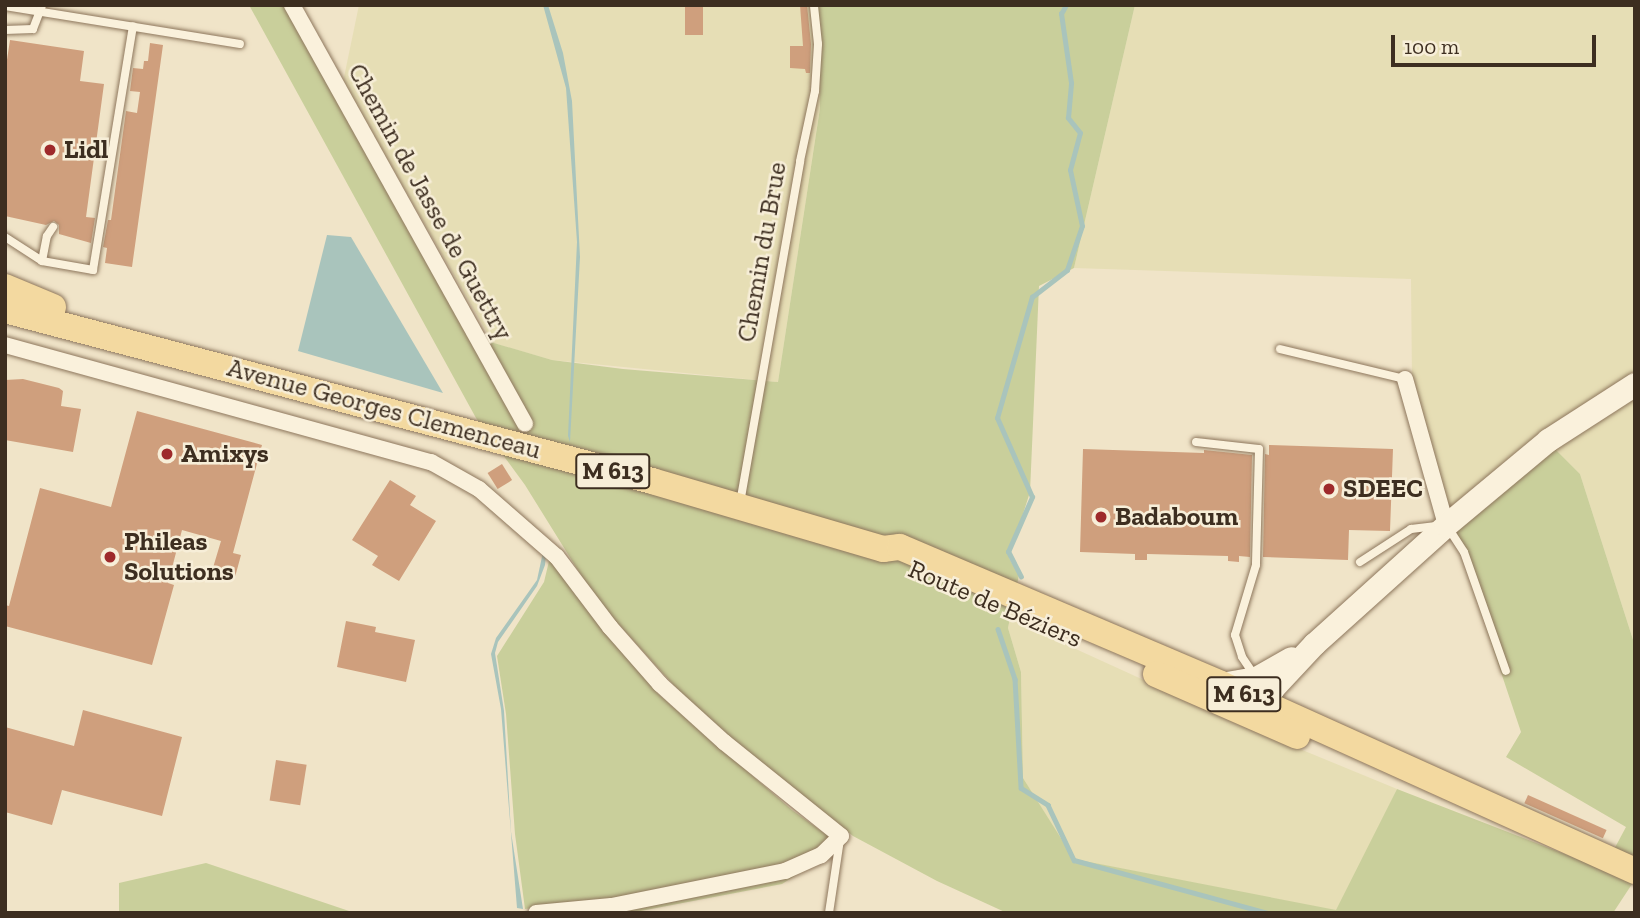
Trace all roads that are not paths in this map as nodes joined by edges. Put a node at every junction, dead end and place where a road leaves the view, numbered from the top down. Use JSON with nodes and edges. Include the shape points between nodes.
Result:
{"nodes":[{"id":1,"x":292,"y":5,"type":"edge"},
{"id":2,"x":814,"y":5,"type":"edge"},
{"id":3,"x":5,"y":6,"type":"edge"},
{"id":4,"x":42,"y":8,"type":"edge"},
{"id":5,"x":133,"y":26,"type":"junction"},
{"id":6,"x":5,"y":30,"type":"edge"},
{"id":7,"x":240,"y":44,"type":"dead end"},
{"id":8,"x":52,"y":227,"type":"dead end"},
{"id":9,"x":5,"y":237,"type":"edge"},
{"id":10,"x":42,"y":261,"type":"junction"},
{"id":11,"x":5,"y":287,"type":"edge"},
{"id":12,"x":5,"y":310,"type":"edge"},
{"id":13,"x":5,"y":345,"type":"edge"},
{"id":14,"x":1279,"y":349,"type":"dead end"},
{"id":15,"x":1405,"y":379,"type":"joint"},
{"id":16,"x":1635,"y":384,"type":"edge"},
{"id":17,"x":341,"y":398,"type":"junction"},
{"id":18,"x":525,"y":422,"type":"dead end"},
{"id":19,"x":1196,"y":442,"type":"dead end"},
{"id":20,"x":739,"y":506,"type":"junction"},
{"id":21,"x":1446,"y":525,"type":"junction"},
{"id":22,"x":883,"y":549,"type":"junction"},
{"id":23,"x":1360,"y":562,"type":"dead end"},
{"id":24,"x":1314,"y":644,"type":"junction"},
{"id":25,"x":1506,"y":671,"type":"dead end"},
{"id":26,"x":1261,"y":695,"type":"junction"},
{"id":27,"x":1332,"y":734,"type":"junction"},
{"id":28,"x":1472,"y":800,"type":"junction"},
{"id":29,"x":841,"y":836,"type":"junction"},
{"id":30,"x":1632,"y":870,"type":"edge"},
{"id":31,"x":612,"y":909,"type":"edge"},
{"id":32,"x":536,"y":913,"type":"edge"},
{"id":33,"x":829,"y":913,"type":"edge"}],
"edges":[{"from":1,"to":18,"type":"street","name":"Chemin de Jasse de Guettry"},
{"from":2,"to":20,"type":"lane","name":"Chemin du Brue","via":[[818,44],[815,91]]},
{"from":3,"to":4,"type":"lane"},
{"from":4,"to":5,"type":"lane"},
{"from":4,"to":6,"type":"lane","via":[[33,29]]},
{"from":5,"to":7,"type":"lane"},
{"from":5,"to":10,"type":"lane","via":[[95,265],[89,271]]},
{"from":8,"to":10,"type":"lane"},
{"from":9,"to":10,"type":"lane"},
{"from":11,"to":17,"type":"main road","number":"M 613","via":[[71,313]]},
{"from":12,"to":17,"type":"main road","name":"Avenue Georges Clemenceau","number":"M 613"},
{"from":13,"to":29,"type":"street","via":[[431,462],[479,489],[557,558],[660,684]]},
{"from":14,"to":15,"type":"lane"},
{"from":15,"to":21,"type":"street"},
{"from":16,"to":21,"type":"street","via":[[1548,440]]},
{"from":17,"to":20,"type":"main road","name":"Avenue Georges Clemenceau","number":"M 613"},
{"from":19,"to":26,"type":"lane","via":[[1259,449],[1256,565],[1235,635]]},
{"from":20,"to":22,"type":"main road","name":"Avenue Georges Clemenceau","number":"M 613"},
{"from":21,"to":23,"type":"lane","via":[[1411,529]]},
{"from":21,"to":24,"type":"street"},
{"from":21,"to":25,"type":"lane","via":[[1464,552]]},
{"from":22,"to":26,"type":"main road","name":"Route de Béziers","number":"M 613","via":[[891,559]]},
{"from":22,"to":26,"type":"main road","name":"Route de Béziers","number":"M 613","via":[[900,547],[1221,684]]},
{"from":24,"to":26,"type":"street"},
{"from":24,"to":27,"type":"street","via":[[1287,681],[1288,694],[1293,704]]},
{"from":26,"to":27,"type":"main road","name":"Route de Béziers","number":"M 613"},
{"from":26,"to":28,"type":"main road","name":"Route de Béziers","number":"M 613","via":[[1404,780]]},
{"from":27,"to":28,"type":"main road","name":"Route de Béziers","number":"M 613"},
{"from":28,"to":30,"type":"main road","name":"Route de Béziers","number":"M 613"},
{"from":29,"to":31,"type":"street","via":[[821,855],[785,870]]},
{"from":29,"to":33,"type":"lane"},
{"from":31,"to":32,"type":"street"}]}
